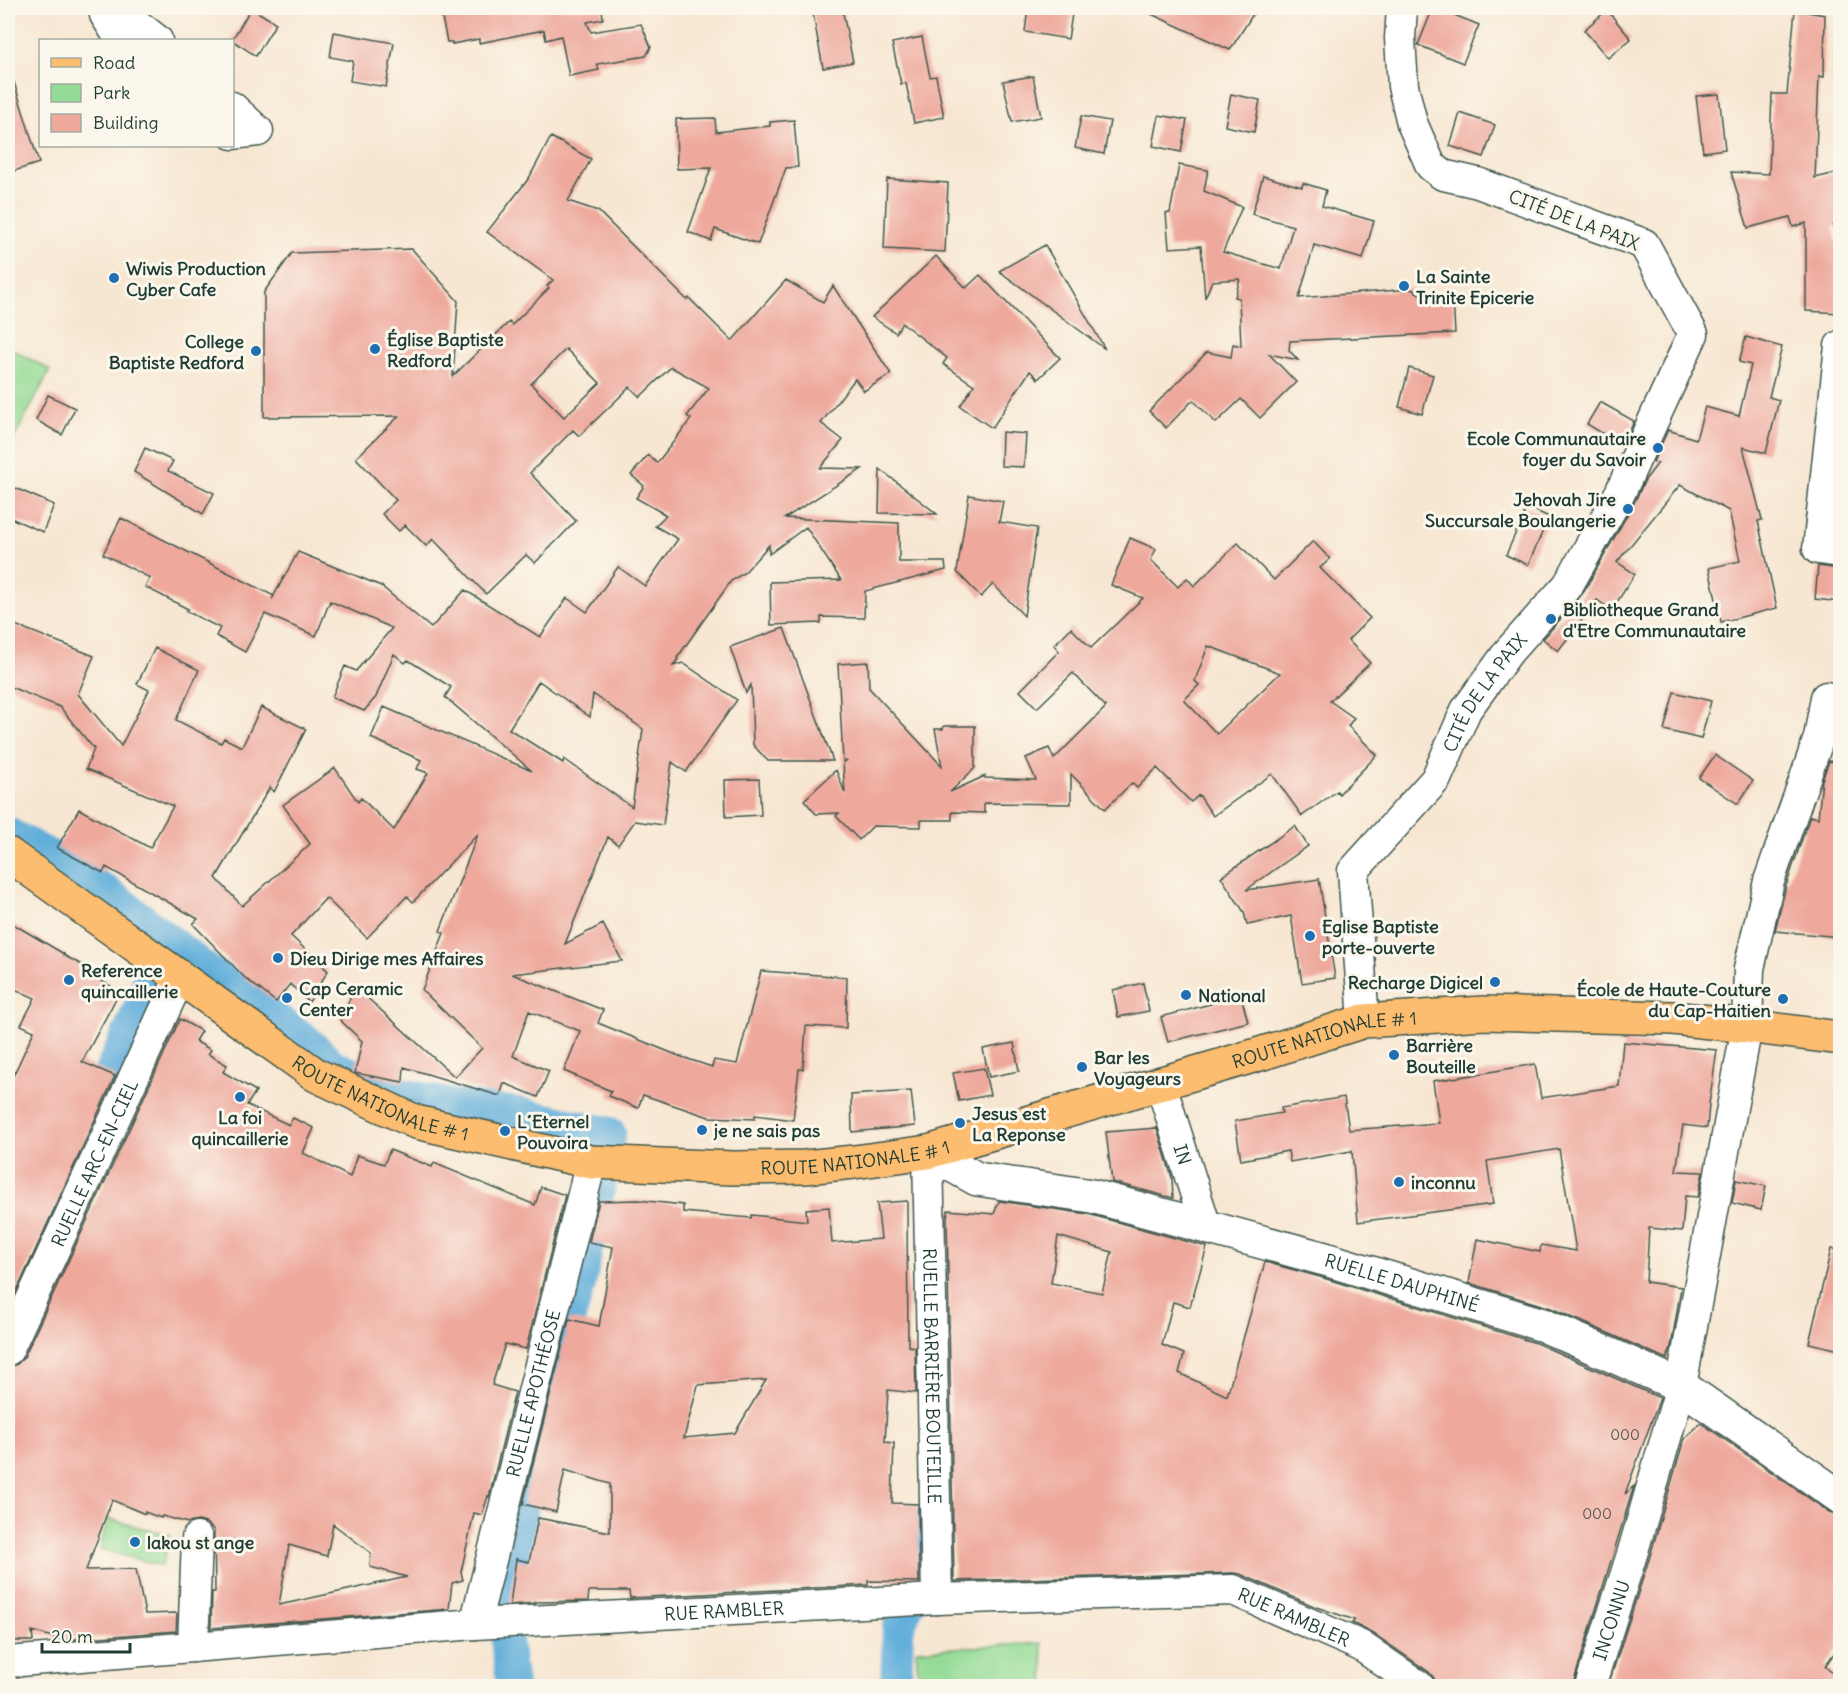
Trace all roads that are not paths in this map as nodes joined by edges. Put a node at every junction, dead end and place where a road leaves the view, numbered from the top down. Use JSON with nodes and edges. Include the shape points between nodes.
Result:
{"nodes":[{"id":1,"x":1402,"y":8,"type":"edge"},
{"id":2,"x":111,"y":11,"type":"edge"},
{"id":3,"x":121,"y":39,"type":"edge"},
{"id":4,"x":154,"y":39,"type":"edge"},
{"id":5,"x":234,"y":109,"type":"edge"},
{"id":6,"x":234,"y":134,"type":"edge"},
{"id":7,"x":1840,"y":346,"type":"edge"},
{"id":8,"x":1840,"y":552,"type":"edge"},
{"id":9,"x":1826,"y":697,"type":"dead end"},
{"id":10,"x":8,"y":854,"type":"edge"},
{"id":11,"x":180,"y":977,"type":"junction"},
{"id":12,"x":1364,"y":1021,"type":"junction"},
{"id":13,"x":1747,"y":1026,"type":"junction"},
{"id":14,"x":1840,"y":1038,"type":"edge"},
{"id":15,"x":1160,"y":1082,"type":"junction"},
{"id":16,"x":928,"y":1152,"type":"junction"},
{"id":17,"x":591,"y":1162,"type":"junction"},
{"id":18,"x":1206,"y":1227,"type":"junction"},
{"id":19,"x":8,"y":1350,"type":"edge"},
{"id":20,"x":1681,"y":1386,"type":"junction"},
{"id":21,"x":1840,"y":1497,"type":"edge"},
{"id":22,"x":197,"y":1538,"type":"dead end"},
{"id":23,"x":938,"y":1599,"type":"junction"},
{"id":24,"x":475,"y":1624,"type":"junction"},
{"id":25,"x":193,"y":1647,"type":"junction"},
{"id":26,"x":8,"y":1662,"type":"edge"},
{"id":27,"x":1419,"y":1686,"type":"edge"},
{"id":28,"x":1590,"y":1686,"type":"edge"}],
"edges":[{"from":1,"to":12,"type":"street","name":"CITÉ DE LA PAIX","via":[[1403,86],[1412,123],[1431,166],[1443,175],[1478,183],[1644,244],[1693,334],[1620,493],[1568,585],[1509,651],[1466,710],[1436,779],[1353,871]]},
{"from":2,"to":3,"type":"street"},
{"from":2,"to":4,"type":"street"},
{"from":5,"to":6,"type":"street","via":[[258,131]]},
{"from":7,"to":8,"type":"street","via":[[1818,549]]},
{"from":9,"to":13,"type":"street","name":"INCONNU","via":[[1819,738],[1769,881],[1749,969]]},
{"from":10,"to":11,"type":"main road","name":"ROUTE NATIONALE # 1"},
{"from":11,"to":17,"type":"main road","name":"ROUTE NATIONALE # 1","via":[[316,1075],[416,1122]]},
{"from":11,"to":19,"type":"street","name":"RUELLE ARC-EN-CIEL"},
{"from":12,"to":13,"type":"main road","name":"ROUTE NATIONALE # 1","via":[[1484,1013],[1673,1018]]},
{"from":12,"to":15,"type":"main road","name":"ROUTE NATIONALE # 1"},
{"from":13,"to":14,"type":"main road","name":"ROUTE NATIONALE # 1"},
{"from":13,"to":20,"type":"street","name":"INCONNU"},
{"from":15,"to":16,"type":"main road","name":"ROUTE NATIONALE # 1"},
{"from":15,"to":18,"type":"street","name":"IN"},
{"from":16,"to":17,"type":"main road","name":"ROUTE NATIONALE # 1","via":[[805,1167]]},
{"from":16,"to":18,"type":"street","name":"RUELLE DAUPHINÉ","via":[[977,1179],[1092,1196]]},
{"from":16,"to":23,"type":"street","name":"RUELLE BARRIÈRE BOUTEILLE"},
{"from":17,"to":24,"type":"street","name":"RUELLE APOTHÉOSE"},
{"from":18,"to":20,"type":"street","name":"RUELLE DAUPHINÉ","via":[[1543,1325]]},
{"from":20,"to":21,"type":"street","name":"RUELLE DAUPHINÉ"},
{"from":20,"to":28,"type":"street","name":"INCONNU"},
{"from":22,"to":25,"type":"street"},
{"from":23,"to":24,"type":"street","name":"RUE RAMBLER"},
{"from":23,"to":27,"type":"street","name":"RUE RAMBLER","via":[[1233,1590],[1360,1646]]},
{"from":24,"to":25,"type":"street","name":"RUE RAMBLER"},
{"from":25,"to":26,"type":"street","name":"RUE RAMBLER"}]}
